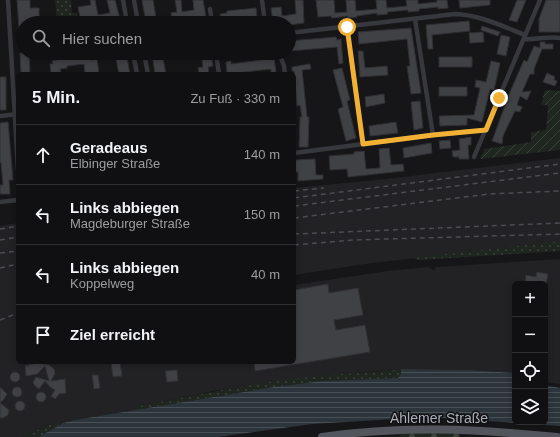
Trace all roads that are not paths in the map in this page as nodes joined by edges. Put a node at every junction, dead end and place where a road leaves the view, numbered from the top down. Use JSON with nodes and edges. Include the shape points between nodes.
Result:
{"nodes":[{"id":1,"x":8,"y":0,"type":"edge"},
{"id":2,"x":123,"y":0,"type":"edge"},
{"id":3,"x":134,"y":0,"type":"edge"},
{"id":4,"x":262,"y":0,"type":"edge"},
{"id":5,"x":540,"y":0,"type":"edge"},
{"id":6,"x":210,"y":8,"type":"dead end"},
{"id":7,"x":126,"y":16,"type":"edge"},
{"id":8,"x":137,"y":16,"type":"edge"},
{"id":9,"x":211,"y":16,"type":"edge"},
{"id":10,"x":264,"y":16,"type":"edge"},
{"id":11,"x":415,"y":19,"type":"junction"},
{"id":12,"x":347,"y":27,"type":"junction"},
{"id":13,"x":296,"y":32,"type":"edge"},
{"id":14,"x":524,"y":37,"type":"junction"},
{"id":15,"x":560,"y":38,"type":"edge"},
{"id":16,"x":134,"y":60,"type":"edge"},
{"id":17,"x":145,"y":60,"type":"edge"},
{"id":18,"x":217,"y":60,"type":"edge"},
{"id":19,"x":282,"y":60,"type":"edge"},
{"id":20,"x":136,"y":72,"type":"edge"},
{"id":21,"x":148,"y":72,"type":"edge"},
{"id":22,"x":219,"y":72,"type":"edge"},
{"id":23,"x":285,"y":72,"type":"edge"},
{"id":24,"x":16,"y":114,"type":"edge"},
{"id":25,"x":0,"y":116,"type":"edge"},
{"id":26,"x":486,"y":130,"type":"junction"},
{"id":27,"x":433,"y":135,"type":"junction"},
{"id":28,"x":363,"y":144,"type":"junction"},
{"id":29,"x":296,"y":153,"type":"edge"},
{"id":30,"x":474,"y":157,"type":"dead end"},
{"id":31,"x":16,"y":200,"type":"edge"},
{"id":32,"x":0,"y":202,"type":"edge"},
{"id":33,"x":322,"y":437,"type":"edge"},
{"id":34,"x":557,"y":437,"type":"edge"}],
"edges":[{"from":1,"to":24,"type":"street"},
{"from":2,"to":7,"type":"street"},
{"from":3,"to":8,"type":"street"},
{"from":4,"to":10,"type":"street"},
{"from":5,"to":14,"type":"street"},
{"from":6,"to":9,"type":"street"},
{"from":11,"to":12,"type":"street"},
{"from":11,"to":14,"type":"street","via":[[455,14],[470,15]]},
{"from":11,"to":27,"type":"street"},
{"from":12,"to":13,"type":"street"},
{"from":12,"to":28,"type":"street"},
{"from":14,"to":15,"type":"street","via":[[531,40]]},
{"from":14,"to":26,"type":"street"},
{"from":16,"to":20,"type":"street"},
{"from":17,"to":21,"type":"street"},
{"from":18,"to":22,"type":"street"},
{"from":19,"to":23,"type":"street"},
{"from":24,"to":25,"type":"street"},
{"from":26,"to":27,"type":"street"},
{"from":26,"to":30,"type":"street"},
{"from":27,"to":28,"type":"street"},
{"from":28,"to":29,"type":"street"},
{"from":31,"to":32,"type":"street"},
{"from":33,"to":34,"type":"main road","name":"Ahlemer Straße","via":[[361,432],[433,429]]}]}
